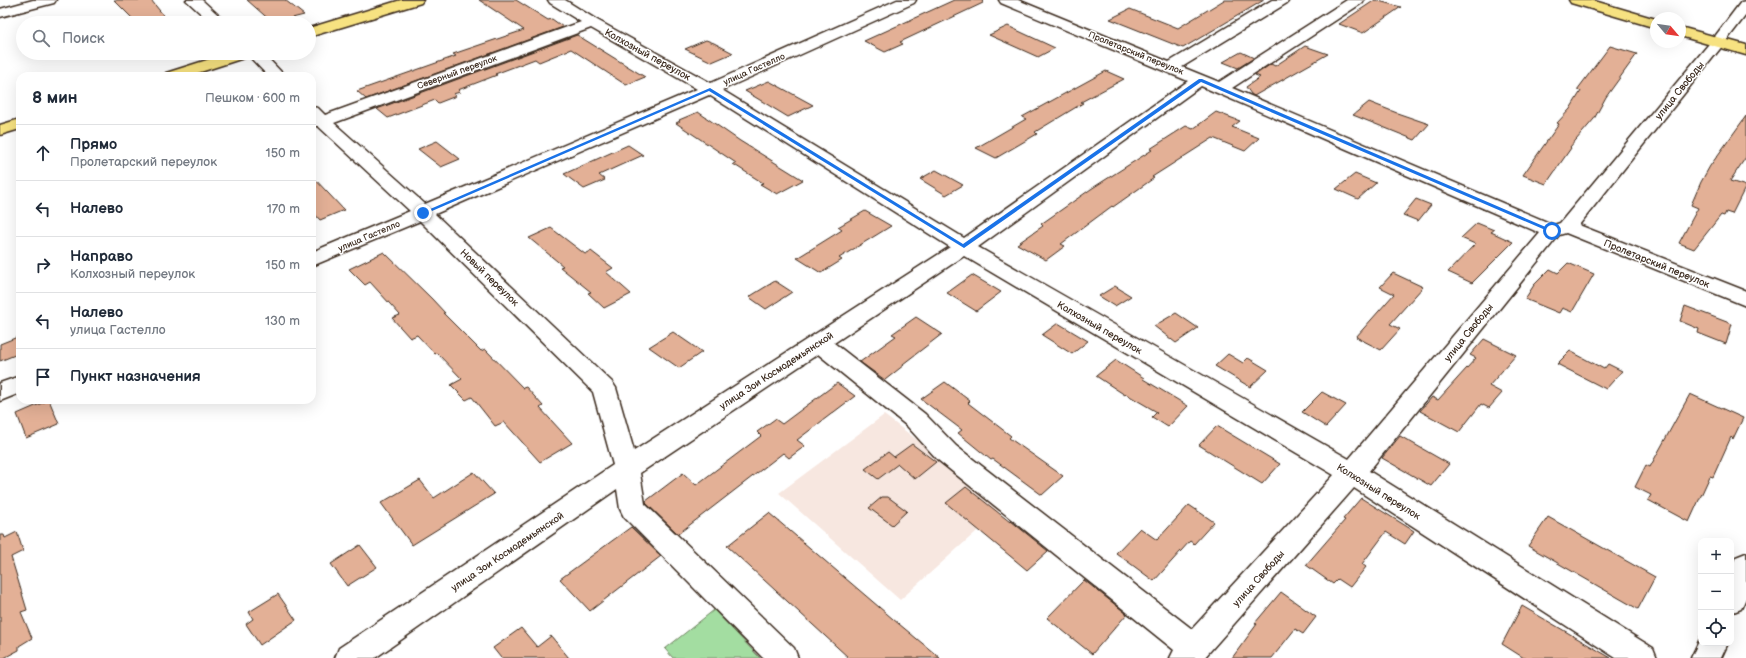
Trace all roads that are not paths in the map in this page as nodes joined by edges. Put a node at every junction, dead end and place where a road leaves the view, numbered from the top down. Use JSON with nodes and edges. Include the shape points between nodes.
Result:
{"nodes":[{"id":1,"x":49,"y":0,"type":"edge"},
{"id":2,"x":193,"y":0,"type":"edge"},
{"id":3,"x":416,"y":0,"type":"edge"},
{"id":4,"x":555,"y":0,"type":"edge"},
{"id":5,"x":909,"y":0,"type":"edge"},
{"id":6,"x":1006,"y":0,"type":"edge"},
{"id":7,"x":1282,"y":0,"type":"edge"},
{"id":8,"x":1356,"y":0,"type":"edge"},
{"id":9,"x":1576,"y":0,"type":"edge"},
{"id":10,"x":1746,"y":5,"type":"edge"},
{"id":11,"x":0,"y":13,"type":"edge"},
{"id":12,"x":212,"y":16,"type":"edge"},
{"id":13,"x":1650,"y":22,"type":"edge"},
{"id":14,"x":592,"y":23,"type":"junction"},
{"id":15,"x":316,"y":31,"type":"edge"},
{"id":16,"x":1686,"y":33,"type":"edge"},
{"id":17,"x":1718,"y":42,"type":"junction"},
{"id":18,"x":1746,"y":50,"type":"edge"},
{"id":19,"x":223,"y":60,"type":"edge"},
{"id":20,"x":261,"y":60,"type":"edge"},
{"id":21,"x":1170,"y":68,"type":"junction"},
{"id":22,"x":185,"y":72,"type":"edge"},
{"id":23,"x":273,"y":72,"type":"edge"},
{"id":24,"x":1210,"y":84,"type":"junction"},
{"id":25,"x":710,"y":89,"type":"junction"},
{"id":26,"x":317,"y":117,"type":"edge"},
{"id":27,"x":16,"y":125,"type":"edge"},
{"id":28,"x":0,"y":130,"type":"edge"},
{"id":29,"x":423,"y":213,"type":"junction"},
{"id":30,"x":1560,"y":229,"type":"junction"},
{"id":31,"x":964,"y":247,"type":"junction"},
{"id":32,"x":316,"y":258,"type":"edge"},
{"id":33,"x":1746,"y":299,"type":"edge"},
{"id":34,"x":818,"y":342,"type":"junction"},
{"id":35,"x":16,"y":386,"type":"edge"},
{"id":36,"x":0,"y":392,"type":"edge"},
{"id":37,"x":627,"y":469,"type":"junction"},
{"id":38,"x":1352,"y":473,"type":"junction"},
{"id":39,"x":1746,"y":565,"type":"edge"},
{"id":40,"x":1734,"y":593,"type":"edge"},
{"id":41,"x":1712,"y":646,"type":"edge"},
{"id":42,"x":1189,"y":653,"type":"edge"},
{"id":43,"x":350,"y":658,"type":"edge"},
{"id":44,"x":783,"y":658,"type":"edge"},
{"id":45,"x":1642,"y":658,"type":"edge"},
{"id":46,"x":1706,"y":658,"type":"edge"}],
"edges":[{"from":1,"to":11,"type":"street"},
{"from":2,"to":12,"type":"street"},
{"from":3,"to":15,"type":"main road"},
{"from":4,"to":14,"type":"street","name":"Колхозный переулок"},
{"from":5,"to":25,"type":"street","name":"улица Гастелло"},
{"from":6,"to":21,"type":"street","name":"Пролетарский переулок"},
{"from":7,"to":21,"type":"street"},
{"from":8,"to":24,"type":"street","name":"улица Зои Космодемьянской"},
{"from":9,"to":13,"type":"main road"},
{"from":10,"to":17,"type":"street","name":"улица Свободы"},
{"from":14,"to":25,"type":"street","name":"Колхозный переулок"},
{"from":14,"to":26,"type":"street","name":"Северный переулок"},
{"from":16,"to":17,"type":"main road"},
{"from":17,"to":18,"type":"main road"},
{"from":17,"to":30,"type":"street","name":"улица Свободы"},
{"from":19,"to":22,"type":"main road"},
{"from":20,"to":23,"type":"street"},
{"from":21,"to":24,"type":"street","name":"Пролетарский переулок"},
{"from":24,"to":30,"type":"street","name":"Пролетарский переулок"},
{"from":24,"to":31,"type":"street","name":"улица Зои Космодемьянской"},
{"from":25,"to":29,"type":"street","name":"улица Гастелло"},
{"from":25,"to":31,"type":"street","name":"Колхозный переулок"},
{"from":26,"to":29,"type":"street","name":"Новый переулок"},
{"from":27,"to":28,"type":"main road"},
{"from":29,"to":32,"type":"street","name":"улица Гастелло"},
{"from":29,"to":37,"type":"street","name":"Новый переулок","via":[[604,388]]},
{"from":30,"to":33,"type":"street","name":"Пролетарский переулок"},
{"from":30,"to":38,"type":"street","name":"улица Свободы"},
{"from":31,"to":34,"type":"street","name":"улица Зои Космодемьянской"},
{"from":31,"to":38,"type":"street","name":"Колхозный переулок"},
{"from":34,"to":37,"type":"street","name":"улица Зои Космодемьянской"},
{"from":34,"to":42,"type":"street","via":[[916,420],[947,453]]},
{"from":35,"to":36,"type":"street"},
{"from":37,"to":43,"type":"street","name":"улица Зои Космодемьянской"},
{"from":37,"to":44,"type":"street","name":"Новый переулок","via":[[633,509]]},
{"from":38,"to":42,"type":"street","name":"улица Свободы"},
{"from":38,"to":45,"type":"street","name":"Колхозный переулок"},
{"from":39,"to":40,"type":"street"},
{"from":41,"to":46,"type":"street"}]}
